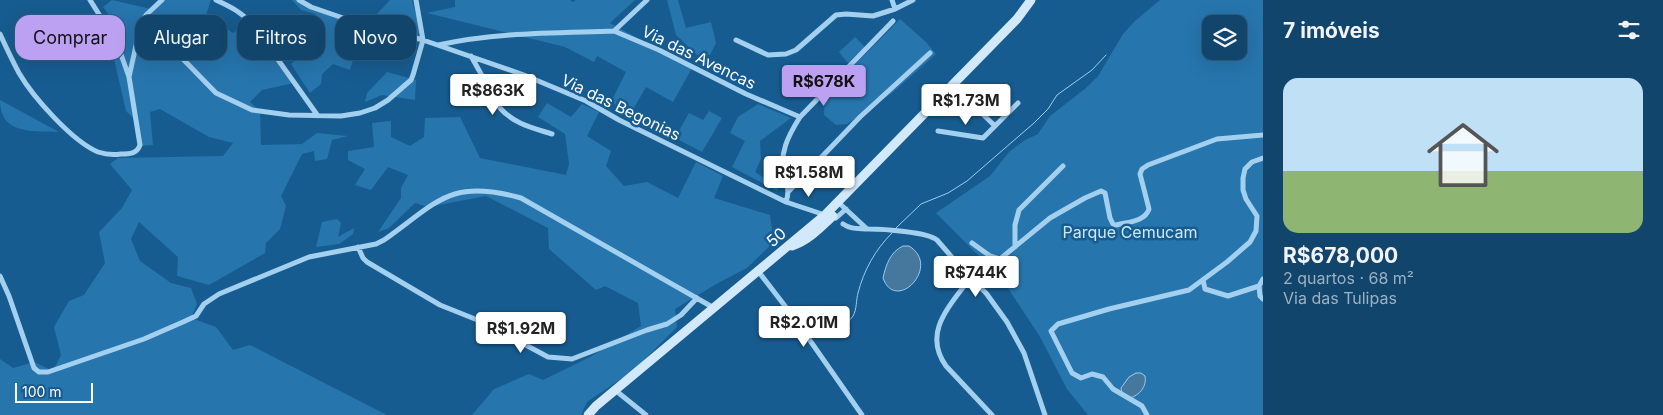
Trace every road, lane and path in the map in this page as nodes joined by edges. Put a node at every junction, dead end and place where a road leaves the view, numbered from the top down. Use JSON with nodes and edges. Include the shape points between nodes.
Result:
{"nodes":[{"id":1,"x":90,"y":0,"type":"edge"},
{"id":2,"x":162,"y":0,"type":"edge"},
{"id":3,"x":216,"y":0,"type":"edge"},
{"id":4,"x":300,"y":0,"type":"edge"},
{"id":5,"x":313,"y":0,"type":"edge"},
{"id":6,"x":416,"y":0,"type":"edge"},
{"id":7,"x":647,"y":0,"type":"edge"},
{"id":8,"x":892,"y":0,"type":"edge"},
{"id":9,"x":913,"y":0,"type":"edge"},
{"id":10,"x":1031,"y":0,"type":"edge"},
{"id":11,"x":311,"y":7,"type":"junction"},
{"id":12,"x":895,"y":9,"type":"junction"},
{"id":13,"x":893,"y":21,"type":"dead end"},
{"id":14,"x":614,"y":31,"type":"junction"},
{"id":15,"x":0,"y":34,"type":"edge"},
{"id":16,"x":423,"y":40,"type":"junction"},
{"id":17,"x":736,"y":40,"type":"dead end"},
{"id":18,"x":438,"y":45,"type":"junction"},
{"id":19,"x":930,"y":53,"type":"dead end"},
{"id":20,"x":471,"y":56,"type":"junction"},
{"id":21,"x":184,"y":60,"type":"edge"},
{"id":22,"x":129,"y":77,"type":"junction"},
{"id":23,"x":954,"y":81,"type":"junction"},
{"id":24,"x":948,"y":88,"type":"junction"},
{"id":25,"x":968,"y":100,"type":"junction"},
{"id":26,"x":1018,"y":103,"type":"dead end"},
{"id":27,"x":318,"y":116,"type":"junction"},
{"id":28,"x":800,"y":117,"type":"junction"},
{"id":29,"x":995,"y":126,"type":"junction"},
{"id":30,"x":938,"y":131,"type":"dead end"},
{"id":31,"x":552,"y":134,"type":"dead end"},
{"id":32,"x":1263,"y":134,"type":"edge"},
{"id":33,"x":1263,"y":158,"type":"edge"},
{"id":34,"x":1063,"y":166,"type":"dead end"},
{"id":35,"x":789,"y":191,"type":"junction"},
{"id":36,"x":786,"y":202,"type":"junction"},
{"id":37,"x":838,"y":202,"type":"junction"},
{"id":38,"x":846,"y":209,"type":"junction"},
{"id":39,"x":834,"y":217,"type":"junction"},
{"id":40,"x":866,"y":228,"type":"junction"},
{"id":41,"x":972,"y":242,"type":"dead end"},
{"id":42,"x":358,"y":247,"type":"junction"},
{"id":43,"x":1015,"y":248,"type":"junction"},
{"id":44,"x":758,"y":271,"type":"junction"},
{"id":45,"x":0,"y":276,"type":"edge"},
{"id":46,"x":970,"y":278,"type":"junction"},
{"id":47,"x":1263,"y":279,"type":"edge"},
{"id":48,"x":1203,"y":280,"type":"junction"},
{"id":49,"x":1260,"y":286,"type":"junction"},
{"id":50,"x":697,"y":298,"type":"junction"},
{"id":51,"x":1263,"y":299,"type":"edge"},
{"id":52,"x":714,"y":308,"type":"junction"},
{"id":53,"x":615,"y":390,"type":"junction"},
{"id":54,"x":588,"y":415,"type":"edge"},
{"id":55,"x":646,"y":415,"type":"edge"},
{"id":56,"x":862,"y":415,"type":"edge"},
{"id":57,"x":992,"y":415,"type":"edge"},
{"id":58,"x":1045,"y":415,"type":"edge"},
{"id":59,"x":1147,"y":415,"type":"edge"}],
"edges":[{"from":1,"to":22,"type":"street","via":[[117,43]]},
{"from":2,"to":22,"type":"street","via":[[141,23]]},
{"from":3,"to":27,"type":"street","via":[[244,15]]},
{"from":4,"to":11,"type":"street","name":"Via das Begonias"},
{"from":5,"to":11,"type":"street"},
{"from":6,"to":16,"type":"street"},
{"from":7,"to":14,"type":"street"},
{"from":8,"to":12,"type":"street"},
{"from":9,"to":12,"type":"street"},
{"from":10,"to":23,"type":"main road","name":"50","via":[[1017,19]]},
{"from":11,"to":16,"type":"street","name":"Via das Begonias"},
{"from":12,"to":17,"type":"street","via":[[873,16],[836,16],[796,50],[786,54],[768,55]]},
{"from":13,"to":28,"type":"street"},
{"from":14,"to":18,"type":"street","via":[[502,36]]},
{"from":14,"to":28,"type":"street","name":"Via das Avencas"},
{"from":15,"to":22,"type":"street","via":[[20,74],[40,100],[66,128],[100,152],[126,154],[140,148]]},
{"from":16,"to":18,"type":"street","name":"Via das Begonias"},
{"from":16,"to":27,"type":"street","via":[[411,80],[388,100],[360,113]]},
{"from":18,"to":20,"type":"street","name":"Via das Begonias"},
{"from":19,"to":35,"type":"street","via":[[860,117]]},
{"from":20,"to":31,"type":"street","via":[[507,116]]},
{"from":20,"to":36,"type":"street","name":"Via das Begonias","via":[[586,101]]},
{"from":21,"to":27,"type":"street","via":[[216,93],[252,110]]},
{"from":23,"to":24,"type":"main road","name":"50"},
{"from":23,"to":25,"type":"street"},
{"from":24,"to":25,"type":"street"},
{"from":24,"to":37,"type":"main road","name":"50"},
{"from":25,"to":29,"type":"street"},
{"from":26,"to":29,"type":"street"},
{"from":28,"to":35,"type":"street","via":[[783,152],[784,176]]},
{"from":29,"to":30,"type":"street","via":[[981,139]]},
{"from":32,"to":43,"type":"street","via":[[1217,139],[1142,169],[1140,174],[1149,209],[1140,219],[1113,224],[1105,193],[1101,192],[1050,218]]},
{"from":33,"to":48,"type":"street","via":[[1245,169],[1243,178],[1246,199],[1257,216],[1256,231],[1250,242]]},
{"from":34,"to":43,"type":"street","via":[[1019,210]]},
{"from":35,"to":36,"type":"street"},
{"from":36,"to":39,"type":"street","name":"Via das Begonias"},
{"from":37,"to":38,"type":"street"},
{"from":37,"to":39,"type":"main road","name":"50"},
{"from":38,"to":39,"type":"street"},
{"from":38,"to":40,"type":"street"},
{"from":39,"to":40,"type":"street","name":"Via das Begonias","via":[[852,229]]},
{"from":39,"to":44,"type":"main road","name":"50"},
{"from":40,"to":46,"type":"street","name":"Via das Begonias","via":[[934,237]]},
{"from":41,"to":43,"type":"street","via":[[996,259]]},
{"from":42,"to":45,"type":"street","via":[[308,257],[219,294],[204,304],[196,316],[160,332],[48,372],[34,368]]},
{"from":42,"to":50,"type":"street","via":[[384,240],[453,193],[499,192],[522,198]]},
{"from":42,"to":50,"type":"street","via":[[367,262],[440,305],[485,323],[548,357],[572,360],[667,324]]},
{"from":44,"to":52,"type":"main road","name":"50"},
{"from":44,"to":56,"type":"street"},
{"from":46,"to":57,"type":"street","via":[[942,318],[937,328],[936,343],[946,366]]},
{"from":46,"to":58,"type":"street","name":"Via das Begonias","via":[[994,303],[1019,343]]},
{"from":47,"to":49,"type":"street"},
{"from":48,"to":49,"type":"street","via":[[1205,289],[1228,296]]},
{"from":48,"to":59,"type":"street","via":[[1189,290],[1058,324],[1051,331],[1072,373],[1081,378],[1092,374],[1103,377],[1113,389],[1142,406]]},
{"from":49,"to":51,"type":"street"},
{"from":50,"to":52,"type":"street"},
{"from":52,"to":53,"type":"main road","name":"50"},
{"from":53,"to":54,"type":"main road","name":"50"},
{"from":53,"to":55,"type":"street"}]}
